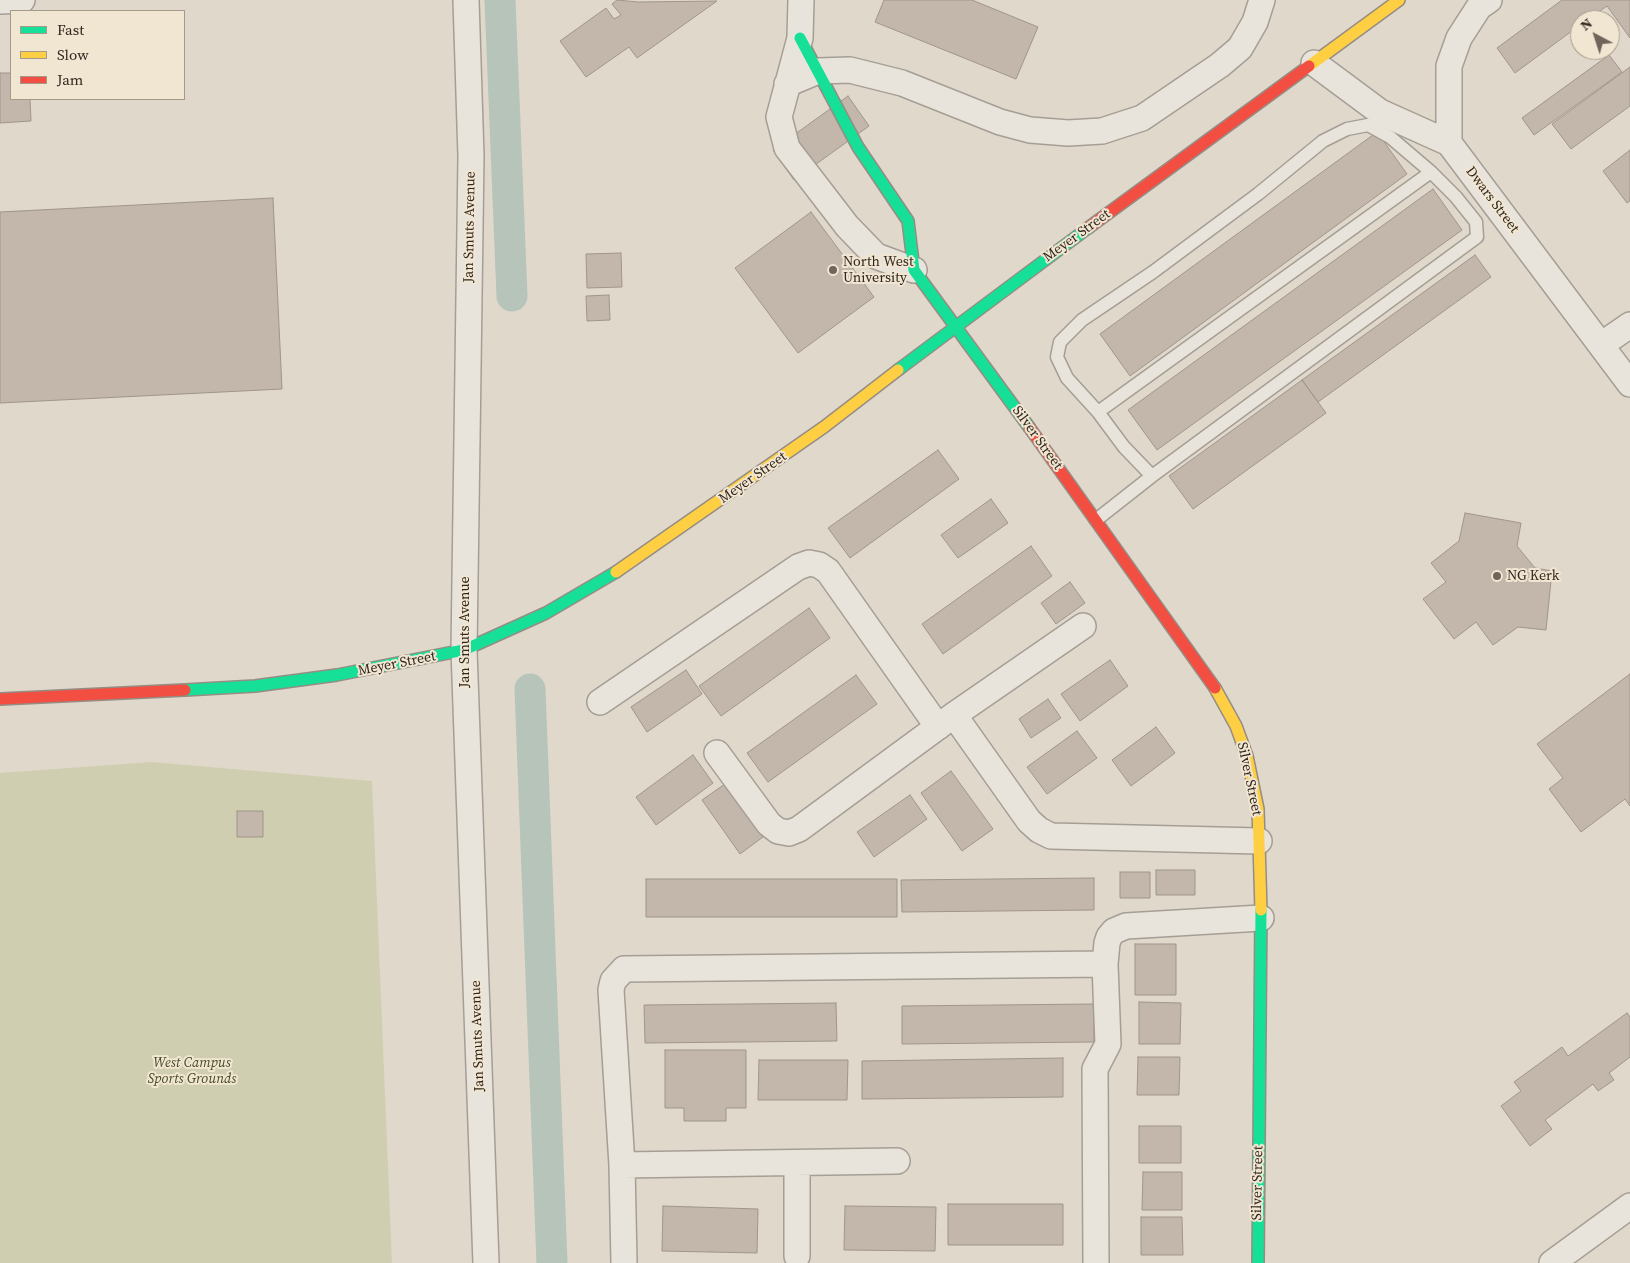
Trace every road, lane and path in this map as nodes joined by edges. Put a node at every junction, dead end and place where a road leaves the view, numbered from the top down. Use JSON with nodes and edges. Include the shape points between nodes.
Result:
{"nodes":[{"id":1,"x":22,"y":0,"type":"edge"},
{"id":2,"x":466,"y":0,"type":"edge"},
{"id":3,"x":801,"y":0,"type":"edge"},
{"id":4,"x":1262,"y":0,"type":"edge"},
{"id":5,"x":1399,"y":0,"type":"edge"},
{"id":6,"x":1490,"y":0,"type":"edge"},
{"id":7,"x":0,"y":1,"type":"edge"},
{"id":8,"x":800,"y":38,"type":"junction"},
{"id":9,"x":1314,"y":63,"type":"junction"},
{"id":10,"x":818,"y":71,"type":"junction"},
{"id":11,"x":787,"y":84,"type":"junction"},
{"id":12,"x":1450,"y":143,"type":"junction"},
{"id":13,"x":1431,"y":172,"type":"junction"},
{"id":14,"x":914,"y":270,"type":"junction"},
{"id":15,"x":956,"y":325,"type":"junction"},
{"id":16,"x":1630,"y":325,"type":"edge"},
{"id":17,"x":1601,"y":345,"type":"junction"},
{"id":18,"x":1630,"y":384,"type":"edge"},
{"id":19,"x":1098,"y":412,"type":"junction"},
{"id":20,"x":1152,"y":476,"type":"junction"},
{"id":21,"x":1096,"y":520,"type":"junction"},
{"id":22,"x":1082,"y":626,"type":"dead end"},
{"id":23,"x":464,"y":650,"type":"junction"},
{"id":24,"x":0,"y":699,"type":"edge"},
{"id":25,"x":600,"y":702,"type":"dead end"},
{"id":26,"x":946,"y":721,"type":"junction"},
{"id":27,"x":717,"y":753,"type":"dead end"},
{"id":28,"x":1259,"y":841,"type":"junction"},
{"id":29,"x":1261,"y":918,"type":"junction"},
{"id":30,"x":1105,"y":964,"type":"junction"},
{"id":31,"x":897,"y":1161,"type":"dead end"},
{"id":32,"x":797,"y":1162,"type":"junction"},
{"id":33,"x":622,"y":1164,"type":"junction"},
{"id":34,"x":1630,"y":1206,"type":"edge"},
{"id":35,"x":797,"y":1256,"type":"dead end"},
{"id":36,"x":486,"y":1263,"type":"edge"},
{"id":37,"x":624,"y":1263,"type":"edge"},
{"id":38,"x":1096,"y":1263,"type":"edge"},
{"id":39,"x":1258,"y":1263,"type":"edge"},
{"id":40,"x":1552,"y":1263,"type":"edge"}],
"edges":[{"from":1,"to":7,"type":"street"},
{"from":2,"to":23,"type":"street","name":"Jan Smuts Avenue","via":[[472,156]]},
{"from":3,"to":8,"type":"street"},
{"from":4,"to":10,"type":"street","via":[[1255,22],[1240,48],[1220,65],[1142,118],[1102,131],[1030,130],[1000,122],[902,83],[850,70]]},
{"from":5,"to":9,"type":"street","name":"Meyer Street"},
{"from":6,"to":12,"type":"street","via":[[1479,7],[1459,38],[1450,66]]},
{"from":8,"to":10,"type":"street"},
{"from":8,"to":11,"type":"street"},
{"from":9,"to":12,"type":"street","name":"Dwars Street","via":[[1380,112]]},
{"from":9,"to":15,"type":"street","name":"Meyer Street"},
{"from":10,"to":11,"type":"street"},
{"from":10,"to":14,"type":"street","via":[[858,147],[908,221]]},
{"from":11,"to":14,"type":"street","via":[[779,117],[787,148],[847,226],[876,256]]},
{"from":12,"to":17,"type":"street","name":"Dwars Street"},
{"from":13,"to":19,"type":"lane"},
{"from":13,"to":19,"type":"lane","via":[[1390,137],[1368,126],[1347,129],[1323,141],[1153,272],[1082,320],[1060,342],[1056,357],[1068,378]]},
{"from":13,"to":20,"type":"lane","via":[[1476,222],[1476,237]]},
{"from":14,"to":15,"type":"street","name":"Silver Street"},
{"from":15,"to":21,"type":"street","name":"Silver Street"},
{"from":15,"to":23,"type":"street","name":"Meyer Street","via":[[824,427],[623,568],[546,613]]},
{"from":16,"to":17,"type":"street"},
{"from":17,"to":18,"type":"street","name":"Dwars Street"},
{"from":19,"to":20,"type":"lane"},
{"from":20,"to":21,"type":"lane"},
{"from":21,"to":28,"type":"street","name":"Silver Street","via":[[1181,638],[1219,694],[1236,726],[1248,756],[1258,809]]},
{"from":22,"to":26,"type":"street"},
{"from":23,"to":24,"type":"street","name":"Meyer Street","via":[[337,676],[255,686]]},
{"from":23,"to":36,"type":"street","name":"Jan Smuts Avenue"},
{"from":25,"to":26,"type":"street","via":[[798,567],[809,563],[828,572]]},
{"from":26,"to":27,"type":"street","via":[[799,829],[789,833],[778,831],[769,824]]},
{"from":26,"to":28,"type":"street","via":[[1039,830],[1051,836]]},
{"from":28,"to":29,"type":"street","name":"Silver Street"},
{"from":29,"to":30,"type":"street","via":[[1120,928],[1114,931],[1107,943]]},
{"from":29,"to":39,"type":"street","name":"Silver Street"},
{"from":30,"to":33,"type":"street","via":[[624,969],[613,981],[611,990]]},
{"from":30,"to":38,"type":"street","via":[[1108,1044],[1095,1068]]},
{"from":31,"to":32,"type":"street"},
{"from":32,"to":33,"type":"street"},
{"from":32,"to":35,"type":"street"},
{"from":33,"to":37,"type":"street"},
{"from":34,"to":40,"type":"street"}]}
